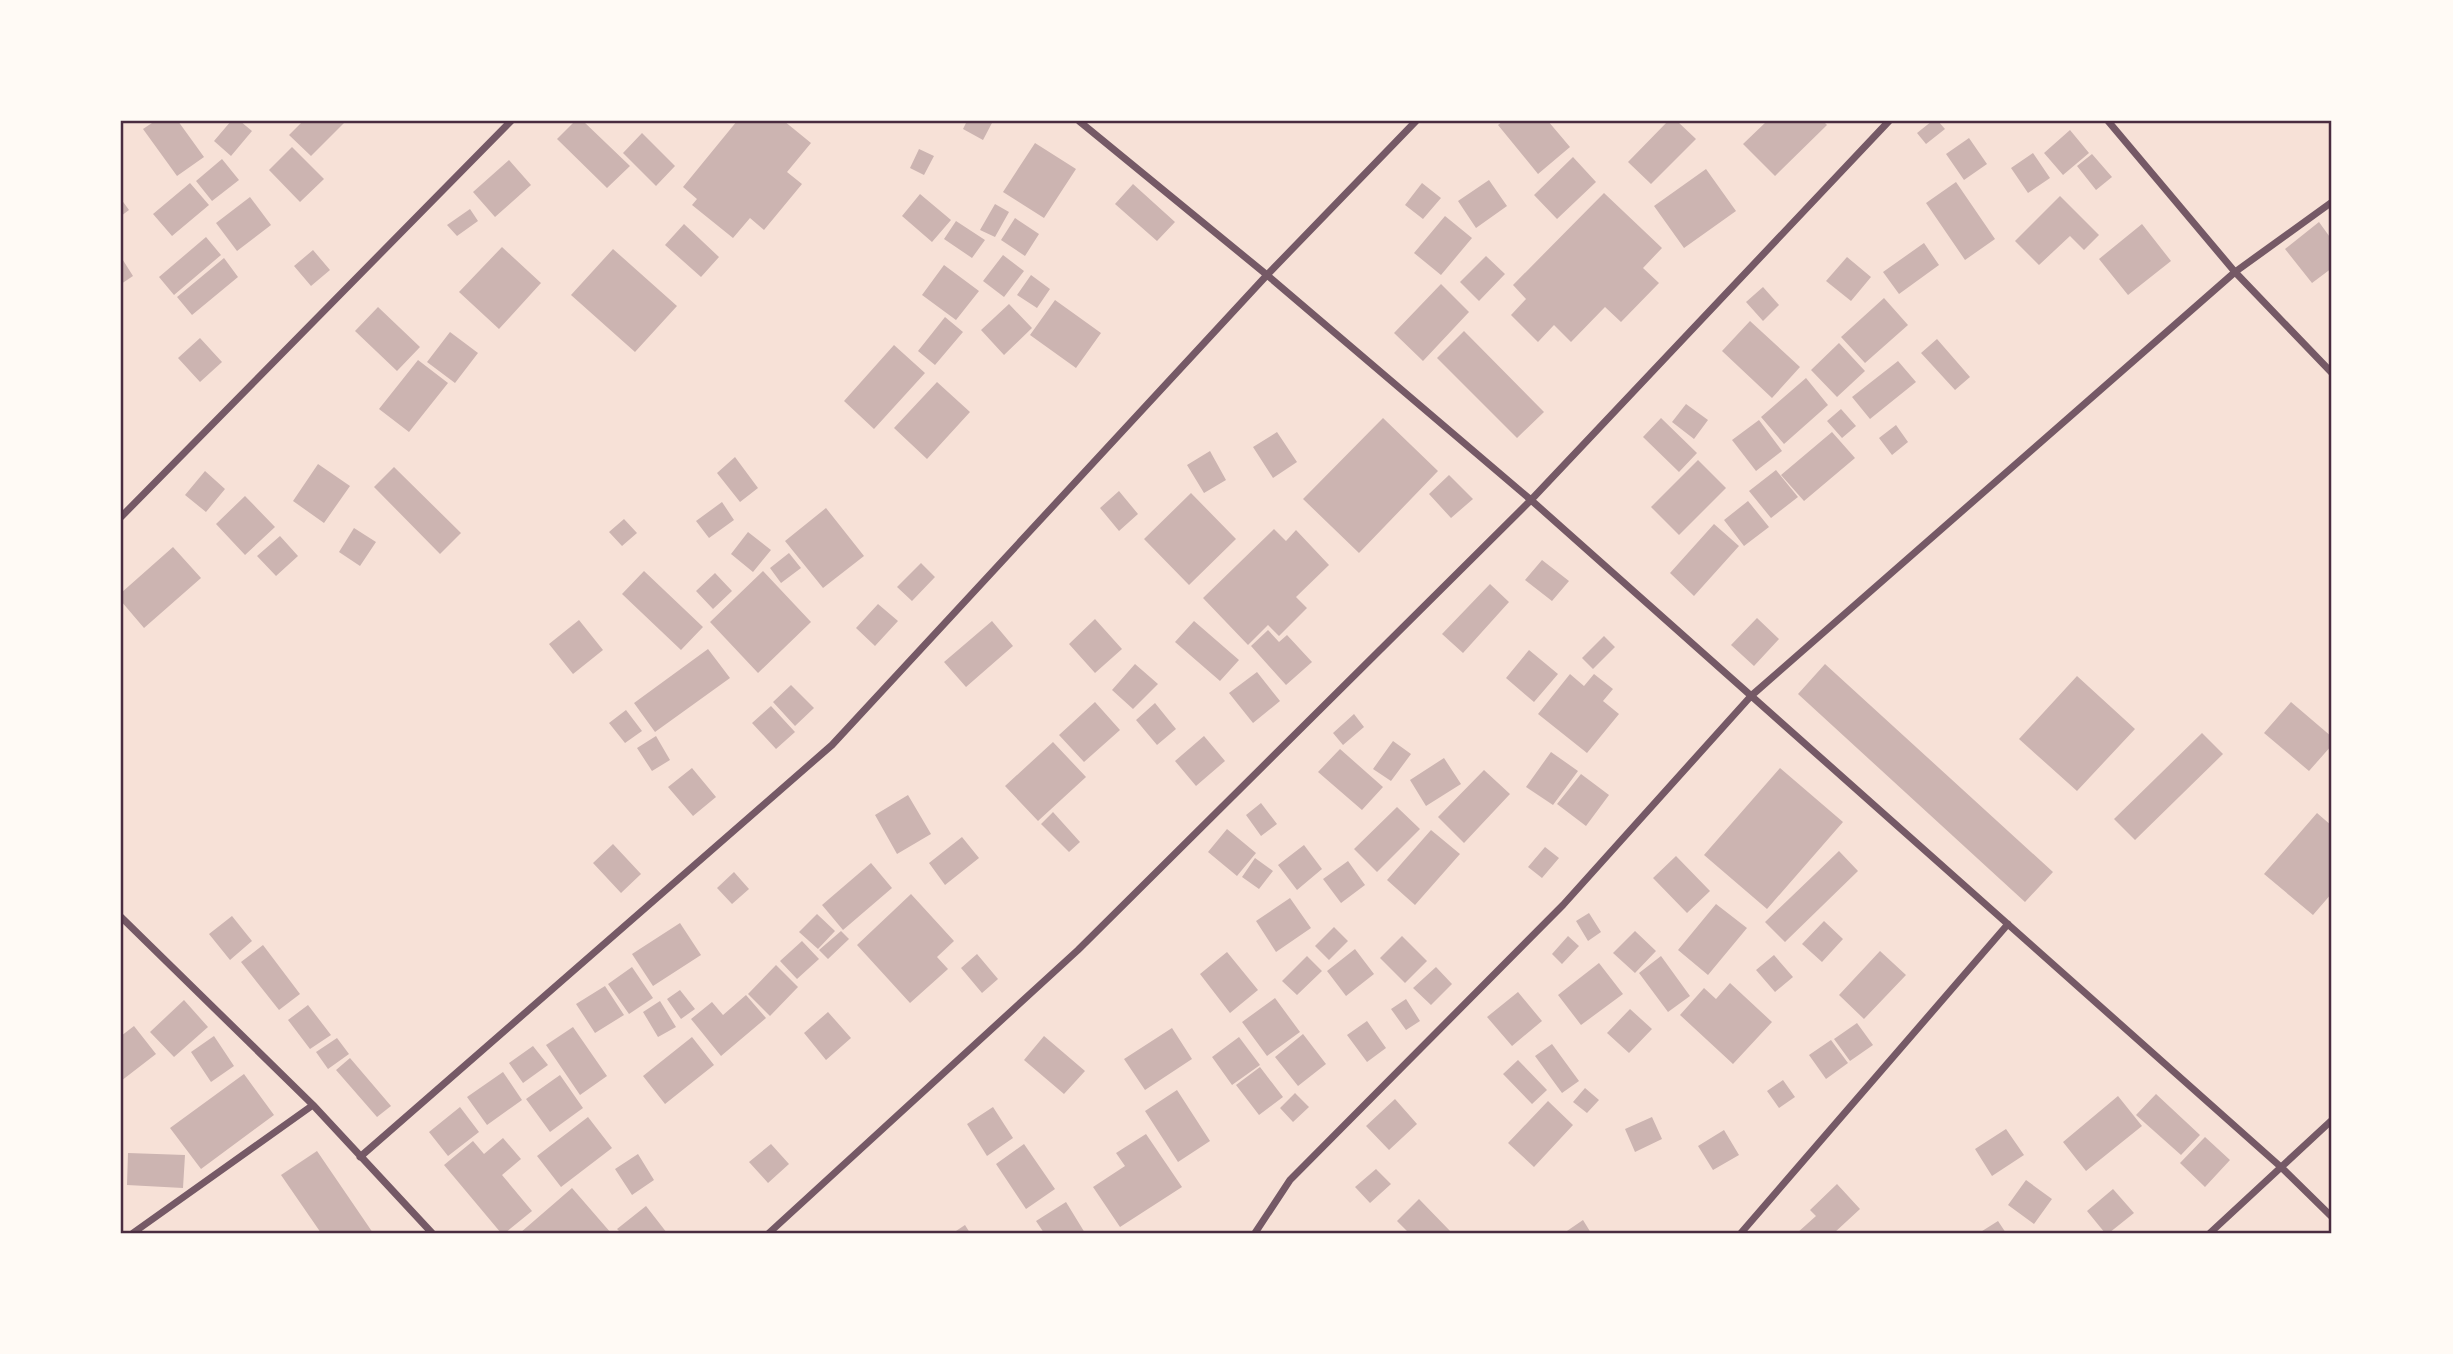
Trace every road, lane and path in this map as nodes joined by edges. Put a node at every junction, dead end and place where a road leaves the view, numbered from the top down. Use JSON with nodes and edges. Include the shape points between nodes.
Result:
{"nodes":[{"id":1,"x":512,"y":121,"type":"edge"},
{"id":2,"x":1079,"y":121,"type":"edge"},
{"id":3,"x":1416,"y":121,"type":"edge"},
{"id":4,"x":1889,"y":121,"type":"edge"},
{"id":5,"x":2108,"y":121,"type":"edge"},
{"id":6,"x":2332,"y":202,"type":"edge"},
{"id":7,"x":2235,"y":272,"type":"junction"},
{"id":8,"x":1267,"y":275,"type":"junction"},
{"id":9,"x":2332,"y":373,"type":"edge"},
{"id":10,"x":1531,"y":500,"type":"junction"},
{"id":11,"x":121,"y":517,"type":"edge"},
{"id":12,"x":1751,"y":696,"type":"junction"},
{"id":13,"x":121,"y":917,"type":"edge"},
{"id":14,"x":2008,"y":924,"type":"junction"},
{"id":15,"x":313,"y":1105,"type":"junction"},
{"id":16,"x":2332,"y":1120,"type":"edge"},
{"id":17,"x":360,"y":1157,"type":"junction"},
{"id":18,"x":2282,"y":1168,"type":"junction"},
{"id":19,"x":2332,"y":1217,"type":"edge"},
{"id":20,"x":133,"y":1233,"type":"edge"},
{"id":21,"x":432,"y":1233,"type":"edge"},
{"id":22,"x":769,"y":1233,"type":"edge"},
{"id":23,"x":1255,"y":1233,"type":"edge"},
{"id":24,"x":1741,"y":1233,"type":"edge"},
{"id":25,"x":2210,"y":1233,"type":"edge"}],
"edges":[{"from":1,"to":11,"type":"street"},
{"from":2,"to":8,"type":"street"},
{"from":3,"to":8,"type":"street"},
{"from":4,"to":10,"type":"street"},
{"from":5,"to":7,"type":"street"},
{"from":6,"to":7,"type":"street"},
{"from":7,"to":9,"type":"street"},
{"from":7,"to":12,"type":"street"},
{"from":8,"to":10,"type":"street"},
{"from":8,"to":17,"type":"street","via":[[832,745]]},
{"from":10,"to":12,"type":"street"},
{"from":10,"to":22,"type":"street","via":[[1078,950]]},
{"from":12,"to":14,"type":"street"},
{"from":12,"to":23,"type":"street","via":[[1563,905],[1290,1180]]},
{"from":13,"to":15,"type":"street"},
{"from":14,"to":18,"type":"street"},
{"from":14,"to":24,"type":"street"},
{"from":15,"to":17,"type":"street"},
{"from":15,"to":20,"type":"street"},
{"from":16,"to":18,"type":"street"},
{"from":17,"to":21,"type":"street"},
{"from":18,"to":19,"type":"street"},
{"from":18,"to":25,"type":"street"}]}
